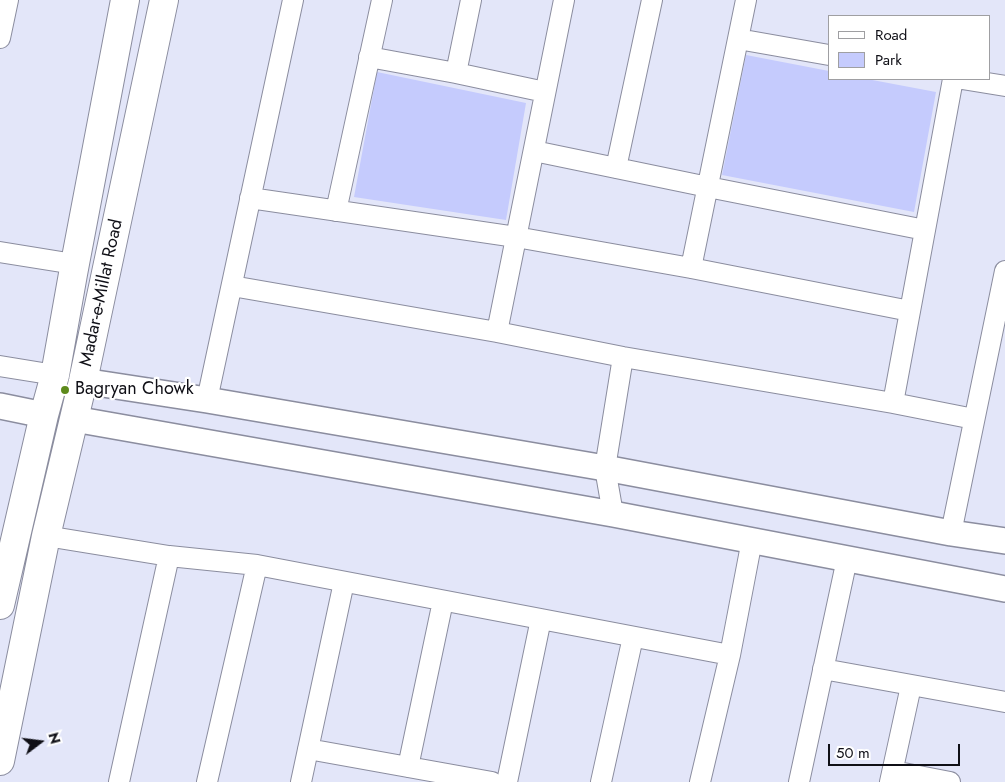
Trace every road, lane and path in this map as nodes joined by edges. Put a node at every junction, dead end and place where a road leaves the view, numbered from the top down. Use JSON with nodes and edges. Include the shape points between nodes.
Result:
{"nodes":[{"id":1,"x":8,"y":0,"type":"edge"},
{"id":2,"x":125,"y":0,"type":"edge"},
{"id":3,"x":164,"y":0,"type":"edge"},
{"id":4,"x":293,"y":0,"type":"edge"},
{"id":5,"x":382,"y":0,"type":"edge"},
{"id":6,"x":471,"y":0,"type":"edge"},
{"id":7,"x":564,"y":0,"type":"edge"},
{"id":8,"x":652,"y":0,"type":"edge"},
{"id":9,"x":746,"y":0,"type":"edge"},
{"id":10,"x":0,"y":38,"type":"edge"},
{"id":11,"x":738,"y":40,"type":"junction"},
{"id":12,"x":828,"y":56,"type":"edge"},
{"id":13,"x":369,"y":57,"type":"junction"},
{"id":14,"x":456,"y":73,"type":"junction"},
{"id":15,"x":953,"y":80,"type":"edge"},
{"id":16,"x":968,"y":80,"type":"edge"},
{"id":17,"x":1005,"y":86,"type":"edge"},
{"id":18,"x":546,"y":92,"type":"junction"},
{"id":19,"x":534,"y":151,"type":"junction"},
{"id":20,"x":616,"y":168,"type":"junction"},
{"id":21,"x":708,"y":187,"type":"junction"},
{"id":22,"x":250,"y":198,"type":"junction"},
{"id":23,"x":336,"y":211,"type":"junction"},
{"id":24,"x":925,"y":230,"type":"junction"},
{"id":25,"x":516,"y":237,"type":"junction"},
{"id":26,"x":0,"y":252,"type":"edge"},
{"id":27,"x":74,"y":264,"type":"junction"},
{"id":28,"x":691,"y":268,"type":"junction"},
{"id":29,"x":1005,"y":271,"type":"edge"},
{"id":30,"x":232,"y":286,"type":"junction"},
{"id":31,"x":910,"y":311,"type":"junction"},
{"id":32,"x":497,"y":332,"type":"junction"},
{"id":33,"x":623,"y":357,"type":"junction"},
{"id":34,"x":0,"y":366,"type":"edge"},
{"id":35,"x":55,"y":375,"type":"junction"},
{"id":36,"x":83,"y":381,"type":"junction"},
{"id":37,"x":206,"y":400,"type":"junction"},
{"id":38,"x":893,"y":403,"type":"junction"},
{"id":39,"x":0,"y":406,"type":"edge"},
{"id":40,"x":44,"y":415,"type":"junction"},
{"id":41,"x":74,"y":418,"type":"junction"},
{"id":42,"x":974,"y":419,"type":"junction"},
{"id":43,"x":605,"y":468,"type":"junction"},
{"id":44,"x":613,"y":514,"type":"junction"},
{"id":45,"x":951,"y":533,"type":"junction"},
{"id":46,"x":46,"y":536,"type":"junction"},
{"id":47,"x":752,"y":540,"type":"junction"},
{"id":48,"x":1005,"y":541,"type":"edge"},
{"id":49,"x":169,"y":556,"type":"junction"},
{"id":50,"x":847,"y":559,"type":"junction"},
{"id":51,"x":257,"y":565,"type":"junction"},
{"id":52,"x":344,"y":582,"type":"junction"},
{"id":53,"x":1005,"y":589,"type":"edge"},
{"id":54,"x":443,"y":601,"type":"junction"},
{"id":55,"x":0,"y":605,"type":"edge"},
{"id":56,"x":0,"y":612,"type":"edge"},
{"id":57,"x":29,"y":618,"type":"junction"},
{"id":58,"x":541,"y":620,"type":"junction"},
{"id":59,"x":633,"y":637,"type":"junction"},
{"id":60,"x":730,"y":656,"type":"junction"},
{"id":61,"x":823,"y":669,"type":"junction"},
{"id":62,"x":911,"y":686,"type":"junction"},
{"id":63,"x":1005,"y":702,"type":"edge"},
{"id":64,"x":308,"y":749,"type":"junction"},
{"id":65,"x":0,"y":761,"type":"edge"},
{"id":66,"x":408,"y":767,"type":"junction"},
{"id":67,"x":892,"y":776,"type":"edge"},
{"id":68,"x":119,"y":782,"type":"edge"},
{"id":69,"x":207,"y":782,"type":"edge"},
{"id":70,"x":301,"y":782,"type":"edge"},
{"id":71,"x":492,"y":782,"type":"edge"},
{"id":72,"x":506,"y":782,"type":"edge"},
{"id":73,"x":601,"y":782,"type":"edge"},
{"id":74,"x":700,"y":782,"type":"edge"},
{"id":75,"x":799,"y":782,"type":"edge"},
{"id":76,"x":950,"y":782,"type":"edge"}],
"edges":[{"from":1,"to":10,"type":"street"},
{"from":2,"to":27,"type":"main road","name":"Madar-e-Millat Road"},
{"from":3,"to":36,"type":"main road","name":"Madar-e-Millat Road"},
{"from":4,"to":22,"type":"street"},
{"from":5,"to":13,"type":"street"},
{"from":6,"to":14,"type":"street"},
{"from":7,"to":18,"type":"street"},
{"from":8,"to":20,"type":"street"},
{"from":9,"to":11,"type":"street"},
{"from":11,"to":12,"type":"street"},
{"from":11,"to":21,"type":"street"},
{"from":13,"to":14,"type":"street"},
{"from":13,"to":23,"type":"street"},
{"from":14,"to":18,"type":"street"},
{"from":15,"to":24,"type":"street"},
{"from":16,"to":17,"type":"street"},
{"from":18,"to":19,"type":"street"},
{"from":19,"to":20,"type":"street"},
{"from":19,"to":25,"type":"street"},
{"from":20,"to":21,"type":"street"},
{"from":21,"to":24,"type":"street"},
{"from":21,"to":28,"type":"street"},
{"from":22,"to":23,"type":"street"},
{"from":22,"to":30,"type":"street"},
{"from":23,"to":25,"type":"street"},
{"from":24,"to":31,"type":"street"},
{"from":25,"to":28,"type":"street"},
{"from":25,"to":32,"type":"street"},
{"from":26,"to":27,"type":"street"},
{"from":27,"to":35,"type":"main road","name":"Madar-e-Millat Road"},
{"from":28,"to":31,"type":"street"},
{"from":29,"to":42,"type":"street"},
{"from":30,"to":32,"type":"street"},
{"from":30,"to":37,"type":"street"},
{"from":31,"to":38,"type":"street"},
{"from":32,"to":33,"type":"street"},
{"from":33,"to":38,"type":"street"},
{"from":33,"to":43,"type":"street"},
{"from":34,"to":35,"type":"street"},
{"from":35,"to":40,"type":"main road","name":"Madar-e-Millat Road"},
{"from":36,"to":37,"type":"street"},
{"from":36,"to":41,"type":"main road","name":"Madar-e-Millat Road"},
{"from":37,"to":43,"type":"street"},
{"from":38,"to":42,"type":"street"},
{"from":39,"to":40,"type":"street"},
{"from":40,"to":55,"type":"main road","name":"Madar-e-Millat Road"},
{"from":41,"to":44,"type":"street"},
{"from":41,"to":46,"type":"main road","name":"Madar-e-Millat Road"},
{"from":42,"to":45,"type":"street"},
{"from":43,"to":44,"type":"street"},
{"from":43,"to":45,"type":"street"},
{"from":44,"to":47,"type":"street"},
{"from":45,"to":48,"type":"street"},
{"from":46,"to":49,"type":"street"},
{"from":46,"to":57,"type":"main road","name":"Madar-e-Millat Road"},
{"from":47,"to":50,"type":"street"},
{"from":47,"to":60,"type":"street"},
{"from":49,"to":51,"type":"street"},
{"from":49,"to":68,"type":"street"},
{"from":50,"to":53,"type":"street"},
{"from":50,"to":61,"type":"street"},
{"from":51,"to":52,"type":"street"},
{"from":51,"to":69,"type":"street"},
{"from":52,"to":54,"type":"street"},
{"from":52,"to":64,"type":"street"},
{"from":54,"to":58,"type":"street"},
{"from":54,"to":66,"type":"street"},
{"from":56,"to":57,"type":"street"},
{"from":57,"to":65,"type":"main road","name":"Madar-e-Millat Road"},
{"from":58,"to":59,"type":"street"},
{"from":58,"to":72,"type":"street"},
{"from":59,"to":60,"type":"street"},
{"from":59,"to":73,"type":"street"},
{"from":60,"to":74,"type":"street"},
{"from":61,"to":62,"type":"street"},
{"from":61,"to":75,"type":"street"},
{"from":62,"to":63,"type":"street"},
{"from":62,"to":67,"type":"street"},
{"from":64,"to":66,"type":"street"},
{"from":64,"to":70,"type":"street"},
{"from":66,"to":71,"type":"street"},
{"from":67,"to":76,"type":"street"}]}
